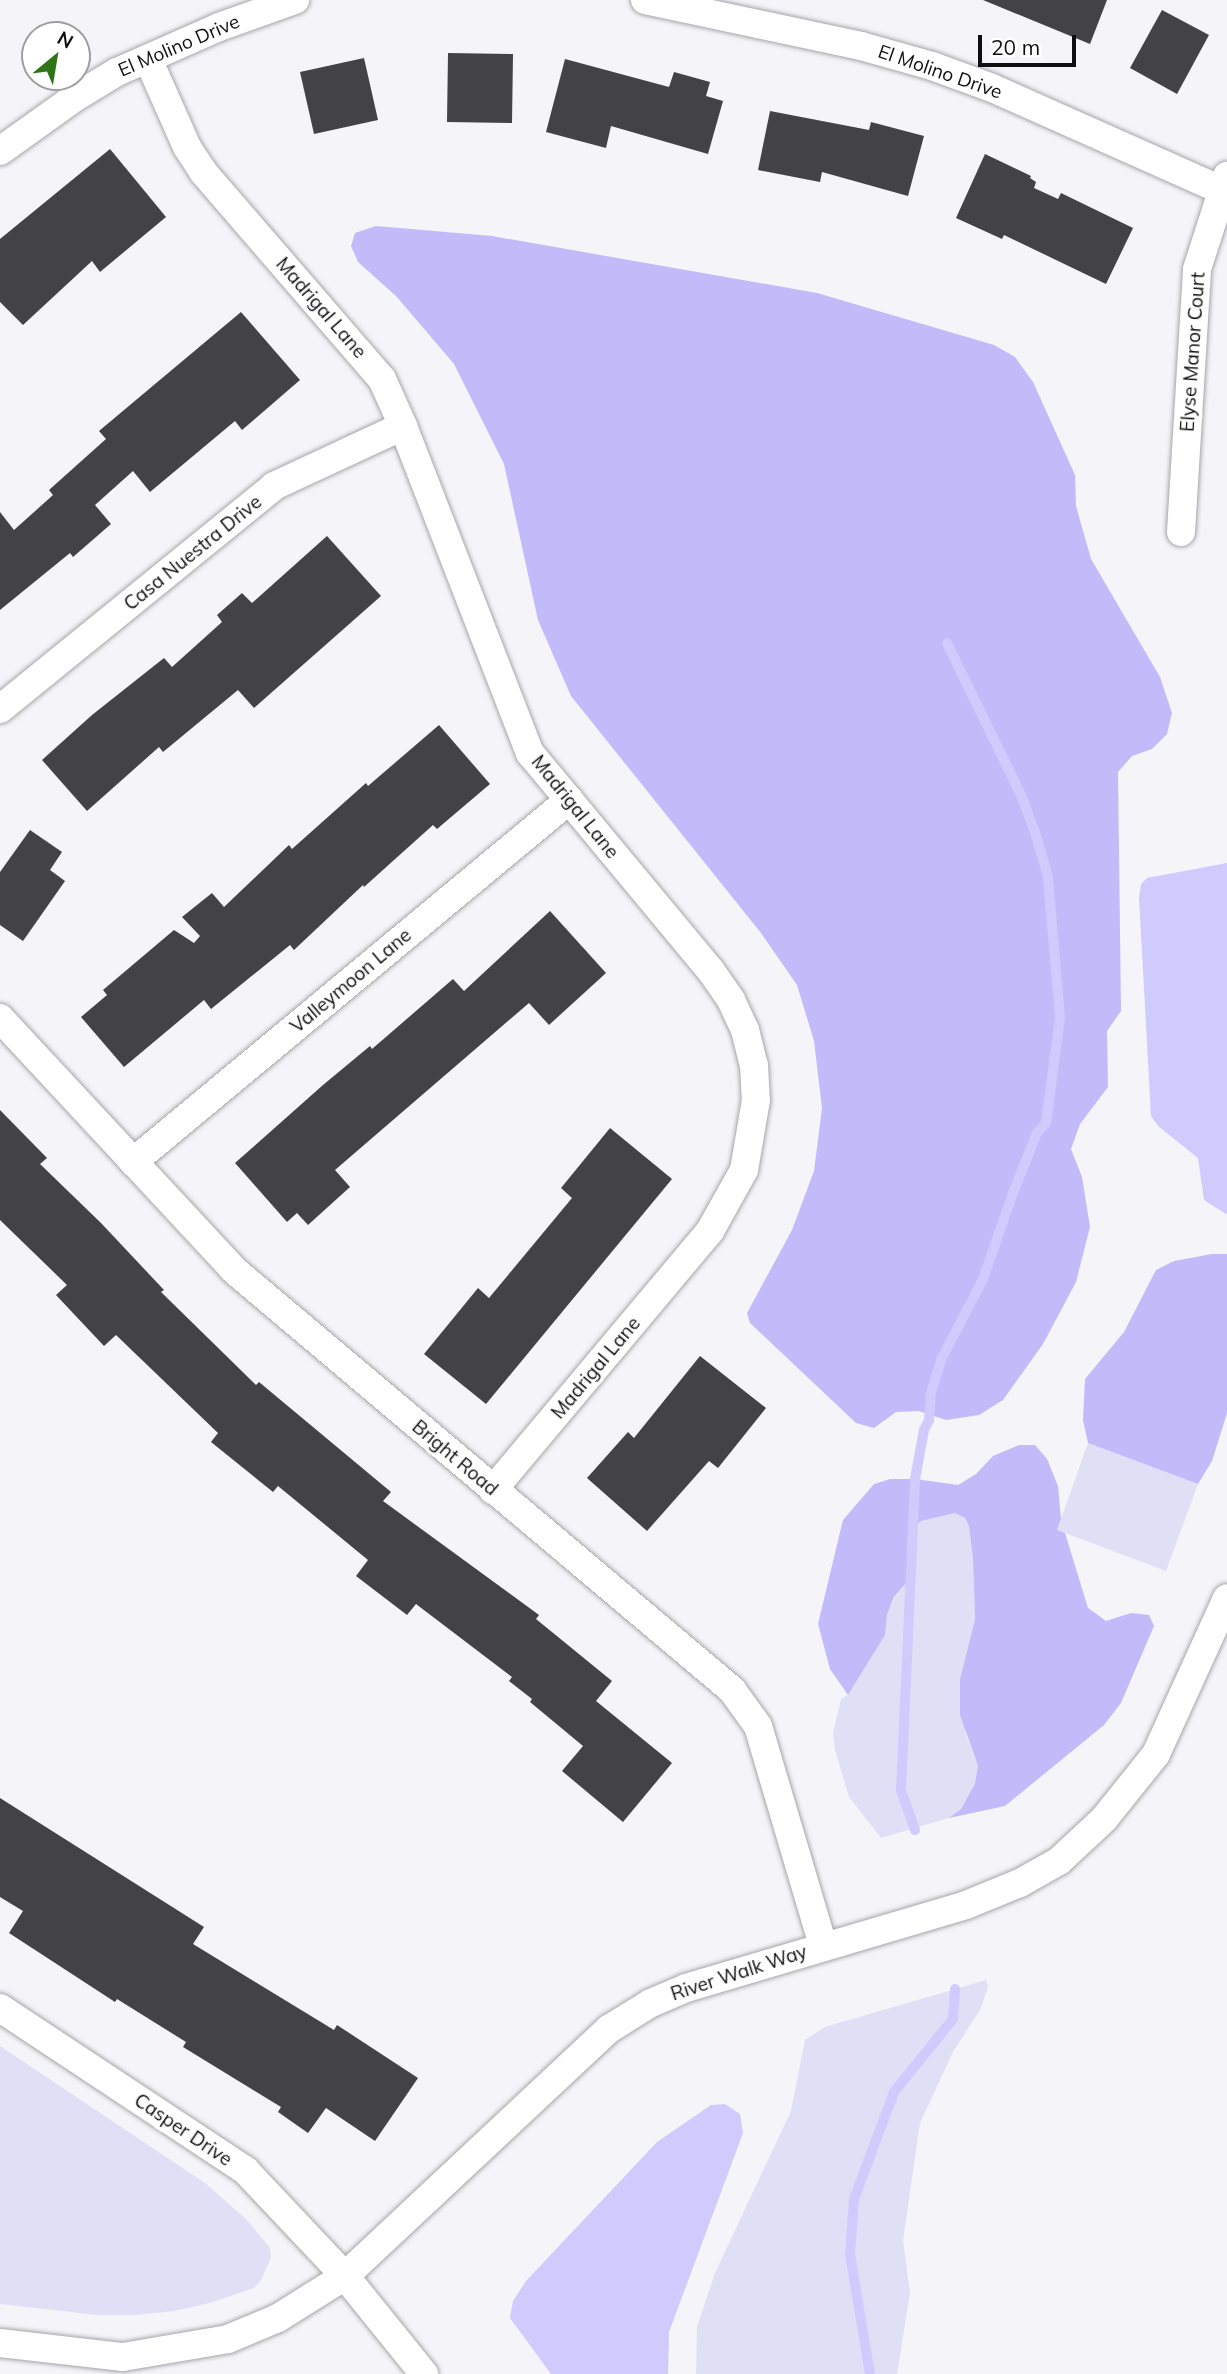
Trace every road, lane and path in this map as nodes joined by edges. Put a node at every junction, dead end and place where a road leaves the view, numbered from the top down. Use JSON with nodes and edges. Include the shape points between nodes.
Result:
{"nodes":[{"id":1,"x":295,"y":0,"type":"edge"},
{"id":2,"x":645,"y":0,"type":"edge"},
{"id":3,"x":148,"y":59,"type":"junction"},
{"id":4,"x":0,"y":151,"type":"edge"},
{"id":5,"x":1224,"y":183,"type":"edge"},
{"id":6,"x":403,"y":426,"type":"junction"},
{"id":7,"x":1181,"y":532,"type":"dead end"},
{"id":8,"x":0,"y":709,"type":"edge"},
{"id":9,"x":569,"y":800,"type":"junction"},
{"id":10,"x":0,"y":1018,"type":"edge"},
{"id":11,"x":133,"y":1162,"type":"junction"},
{"id":12,"x":494,"y":1490,"type":"junction"},
{"id":13,"x":1227,"y":1598,"type":"edge"},
{"id":14,"x":823,"y":1945,"type":"junction"},
{"id":15,"x":0,"y":2008,"type":"edge"},
{"id":16,"x":345,"y":2276,"type":"junction"},
{"id":17,"x":0,"y":2343,"type":"edge"},
{"id":18,"x":424,"y":2374,"type":"edge"}],
"edges":[{"from":1,"to":3,"type":"street","name":"El Molino Drive"},
{"from":2,"to":5,"type":"street","name":"El Molino Drive","via":[[848,43],[932,66]]},
{"from":3,"to":4,"type":"street","name":"El Molino Drive","via":[[74,98]]},
{"from":3,"to":6,"type":"street","name":"Madrigal Lane","via":[[187,147],[204,173],[382,379]]},
{"from":5,"to":7,"type":"street","name":"Elyse Manor Court","via":[[1197,269]]},
{"from":6,"to":8,"type":"street","name":"Casa Nuestra Drive","via":[[274,486]]},
{"from":6,"to":9,"type":"street","name":"Madrigal Lane","via":[[530,753]]},
{"from":9,"to":11,"type":"street","name":"Valleymoon Lane"},
{"from":9,"to":12,"type":"street","name":"Madrigal Lane","via":[[731,1000],[754,1065],[755,1112],[744,1170],[710,1231]]},
{"from":10,"to":11,"type":"street","name":"Bright Road"},
{"from":11,"to":12,"type":"street","name":"Bright Road","via":[[235,1271]]},
{"from":12,"to":14,"type":"street","name":"Bright Road","via":[[732,1690],[758,1726]]},
{"from":13,"to":14,"type":"street","name":"River Walk Way","via":[[1156,1754],[1104,1819],[1059,1861],[966,1905]]},
{"from":14,"to":16,"type":"street","name":"River Walk Way","via":[[686,1988],[609,2029]]},
{"from":15,"to":16,"type":"street","name":"Casper Drive","via":[[246,2171]]},
{"from":16,"to":17,"type":"street","name":"River Walk Way","via":[[278,2318],[228,2339],[123,2357]]},
{"from":16,"to":18,"type":"street","name":"Casper Drive"}]}
